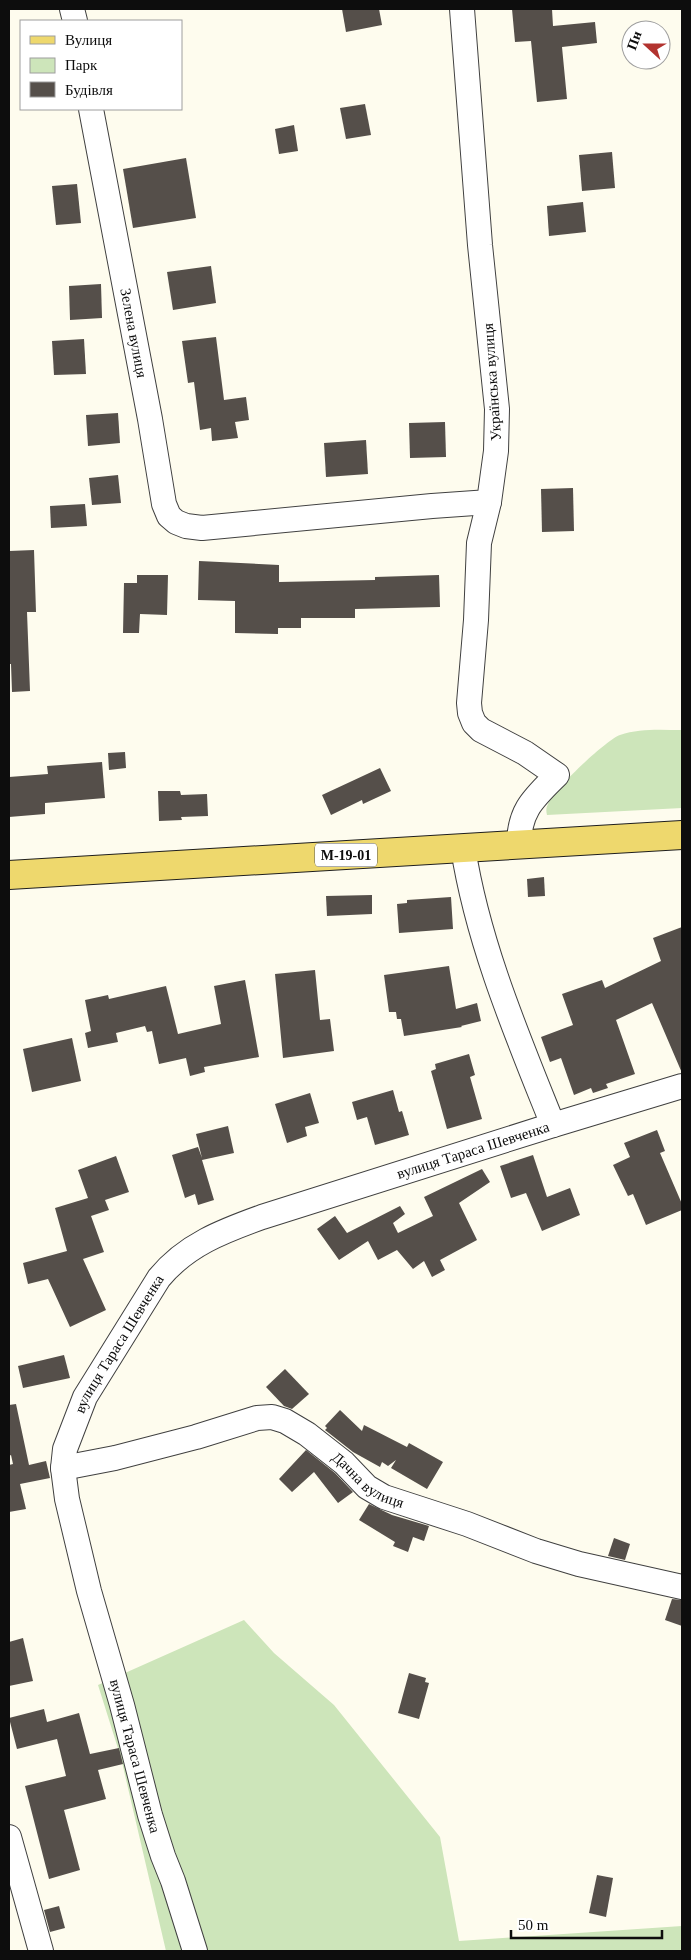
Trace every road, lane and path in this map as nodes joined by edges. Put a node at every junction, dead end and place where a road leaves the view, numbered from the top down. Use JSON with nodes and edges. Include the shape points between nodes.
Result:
{"nodes":[{"id":1,"x":462,"y":9,"type":"edge"},
{"id":2,"x":91,"y":110,"type":"edge"},
{"id":3,"x":489,"y":502,"type":"junction"},
{"id":4,"x":682,"y":835,"type":"edge"},
{"id":5,"x":520,"y":845,"type":"junction"},
{"id":6,"x":463,"y":848,"type":"junction"},
{"id":7,"x":9,"y":875,"type":"edge"},
{"id":8,"x":682,"y":1086,"type":"edge"},
{"id":9,"x":553,"y":1125,"type":"junction"},
{"id":10,"x":63,"y":1468,"type":"junction"},
{"id":11,"x":682,"y":1587,"type":"edge"},
{"id":12,"x":9,"y":1837,"type":"edge"},
{"id":13,"x":41,"y":1951,"type":"edge"},
{"id":14,"x":195,"y":1951,"type":"edge"}],
"edges":[{"from":1,"to":3,"type":"street","name":"Українська вулиця","via":[[480,245],[497,409],[496,450]]},
{"from":2,"to":3,"type":"street","name":"Зелена вулиця","via":[[164,504],[169,516],[191,527],[207,528]]},
{"from":3,"to":5,"type":"street","name":"Українська вулиця","via":[[479,543],[470,713],[480,730],[525,752],[557,775],[525,811]]},
{"from":4,"to":5,"type":"main road","number":"М-19-01"},
{"from":5,"to":6,"type":"main road","number":"М-19-01"},
{"from":6,"to":7,"type":"main road","number":"М-19-01"},
{"from":6,"to":9,"type":"street","via":[[471,891],[500,984]]},
{"from":8,"to":9,"type":"street","name":"вулиця Тараса Шевченка"},
{"from":9,"to":10,"type":"street","name":"вулиця Тараса Шевченка","via":[[262,1217],[221,1232],[186,1252],[167,1268],[148,1293],[85,1397],[65,1449]]},
{"from":10,"to":11,"type":"street","name":"Дачна вулиця","via":[[115,1458],[272,1416],[286,1420],[308,1434],[384,1497],[579,1564]]},
{"from":10,"to":14,"type":"street","name":"вулиця Тараса Шевченка","via":[[68,1506],[89,1591],[150,1815]]},
{"from":12,"to":13,"type":"street"}]}
